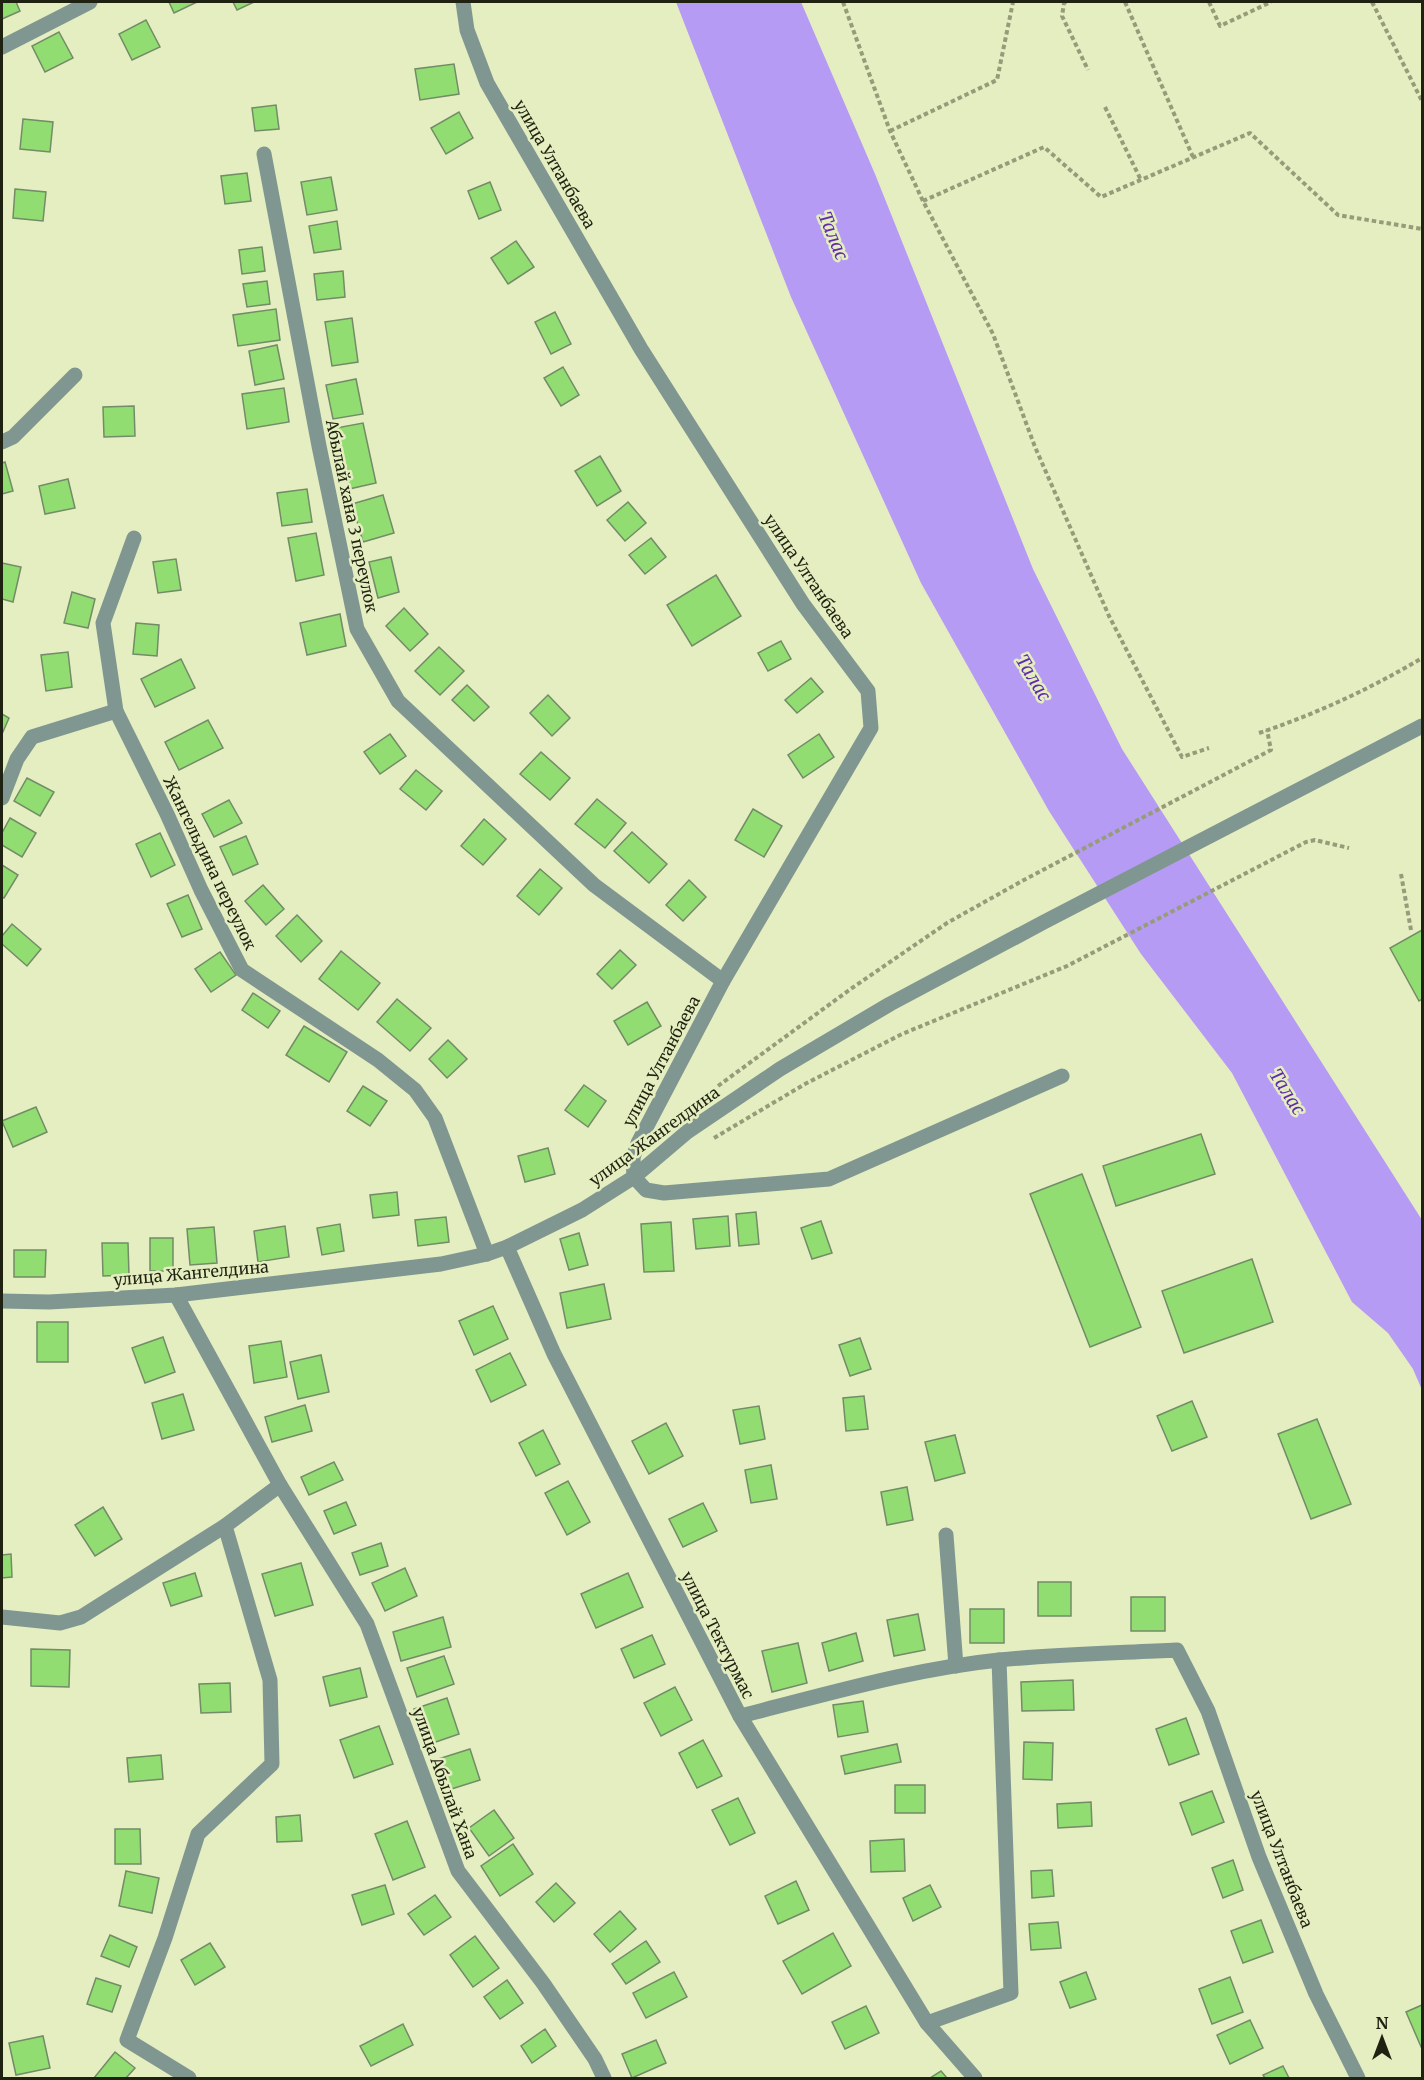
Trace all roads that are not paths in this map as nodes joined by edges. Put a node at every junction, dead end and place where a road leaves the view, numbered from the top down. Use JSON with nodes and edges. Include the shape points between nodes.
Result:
{"nodes":[{"id":1,"x":90,"y":2,"type":"edge"},
{"id":2,"x":463,"y":2,"type":"edge"},
{"id":3,"x":2,"y":47,"type":"edge"},
{"id":4,"x":264,"y":153,"type":"dead end"},
{"id":5,"x":75,"y":375,"type":"dead end"},
{"id":6,"x":2,"y":442,"type":"edge"},
{"id":7,"x":134,"y":538,"type":"dead end"},
{"id":8,"x":116,"y":711,"type":"junction"},
{"id":9,"x":1422,"y":726,"type":"edge"},
{"id":10,"x":2,"y":798,"type":"edge"},
{"id":11,"x":723,"y":981,"type":"junction"},
{"id":12,"x":1062,"y":1076,"type":"dead end"},
{"id":13,"x":634,"y":1177,"type":"junction"},
{"id":14,"x":507,"y":1247,"type":"junction"},
{"id":15,"x":487,"y":1254,"type":"junction"},
{"id":16,"x":176,"y":1295,"type":"junction"},
{"id":17,"x":2,"y":1301,"type":"edge"},
{"id":18,"x":280,"y":1485,"type":"junction"},
{"id":19,"x":225,"y":1526,"type":"junction"},
{"id":20,"x":945,"y":1535,"type":"dead end"},
{"id":21,"x":2,"y":1617,"type":"edge"},
{"id":22,"x":999,"y":1660,"type":"junction"},
{"id":23,"x":956,"y":1666,"type":"junction"},
{"id":24,"x":740,"y":1716,"type":"junction"},
{"id":25,"x":927,"y":2023,"type":"junction"},
{"id":26,"x":189,"y":2079,"type":"edge"},
{"id":27,"x":604,"y":2079,"type":"edge"},
{"id":28,"x":975,"y":2079,"type":"edge"},
{"id":29,"x":1358,"y":2079,"type":"edge"}],
"edges":[{"from":1,"to":3,"type":"street"},
{"from":2,"to":11,"type":"street","name":"улица Ултанбаева","via":[[467,30],[487,83],[641,349],[803,604],[868,691],[871,728]]},
{"from":4,"to":11,"type":"street","name":"Абылай хана 3 переулок","via":[[357,629],[398,701],[594,885]]},
{"from":5,"to":6,"type":"street","via":[[13,437]]},
{"from":7,"to":8,"type":"street","name":"Жангельдина переулок","via":[[103,623]]},
{"from":8,"to":10,"type":"street","via":[[33,737],[17,759]]},
{"from":8,"to":15,"type":"street","name":"Жангельдина переулок","via":[[242,970],[378,1060],[415,1090],[435,1118]]},
{"from":9,"to":13,"type":"street","name":"улица Жангелдина","via":[[890,1004],[780,1069],[687,1132]]},
{"from":11,"to":13,"type":"street","name":"улица Ултанбаева","via":[[638,1143],[633,1158]]},
{"from":12,"to":13,"type":"street","via":[[829,1179],[664,1193],[646,1190]]},
{"from":13,"to":14,"type":"street","name":"улица Жангелдина","via":[[582,1210]]},
{"from":14,"to":15,"type":"street","name":"улица Жангелдина"},
{"from":14,"to":24,"type":"street","name":"улица Тектурмас","via":[[554,1354]]},
{"from":15,"to":16,"type":"street","name":"улица Жангелдина","via":[[441,1264]]},
{"from":16,"to":17,"type":"street","name":"улица Жангелдина"},
{"from":16,"to":18,"type":"street","name":"улица Абылай Хана"},
{"from":18,"to":19,"type":"street"},
{"from":18,"to":27,"type":"street","name":"улица Абылай Хана","via":[[367,1624],[458,1871],[543,1983],[596,2059]]},
{"from":19,"to":21,"type":"street","via":[[81,1617],[60,1623]]},
{"from":19,"to":26,"type":"street","via":[[270,1680],[272,1764],[198,1834],[127,2040]]},
{"from":20,"to":23,"type":"street"},
{"from":22,"to":23,"type":"street"},
{"from":22,"to":25,"type":"street","via":[[1011,1993]]},
{"from":22,"to":29,"type":"street","name":"улица Ултанбаева","via":[[1177,1650],[1208,1711],[1259,1857],[1316,1994]]},
{"from":23,"to":24,"type":"street"},
{"from":24,"to":25,"type":"street","name":"улица Тектурмас"},
{"from":25,"to":28,"type":"street","name":"улица Тектурмас"}]}
